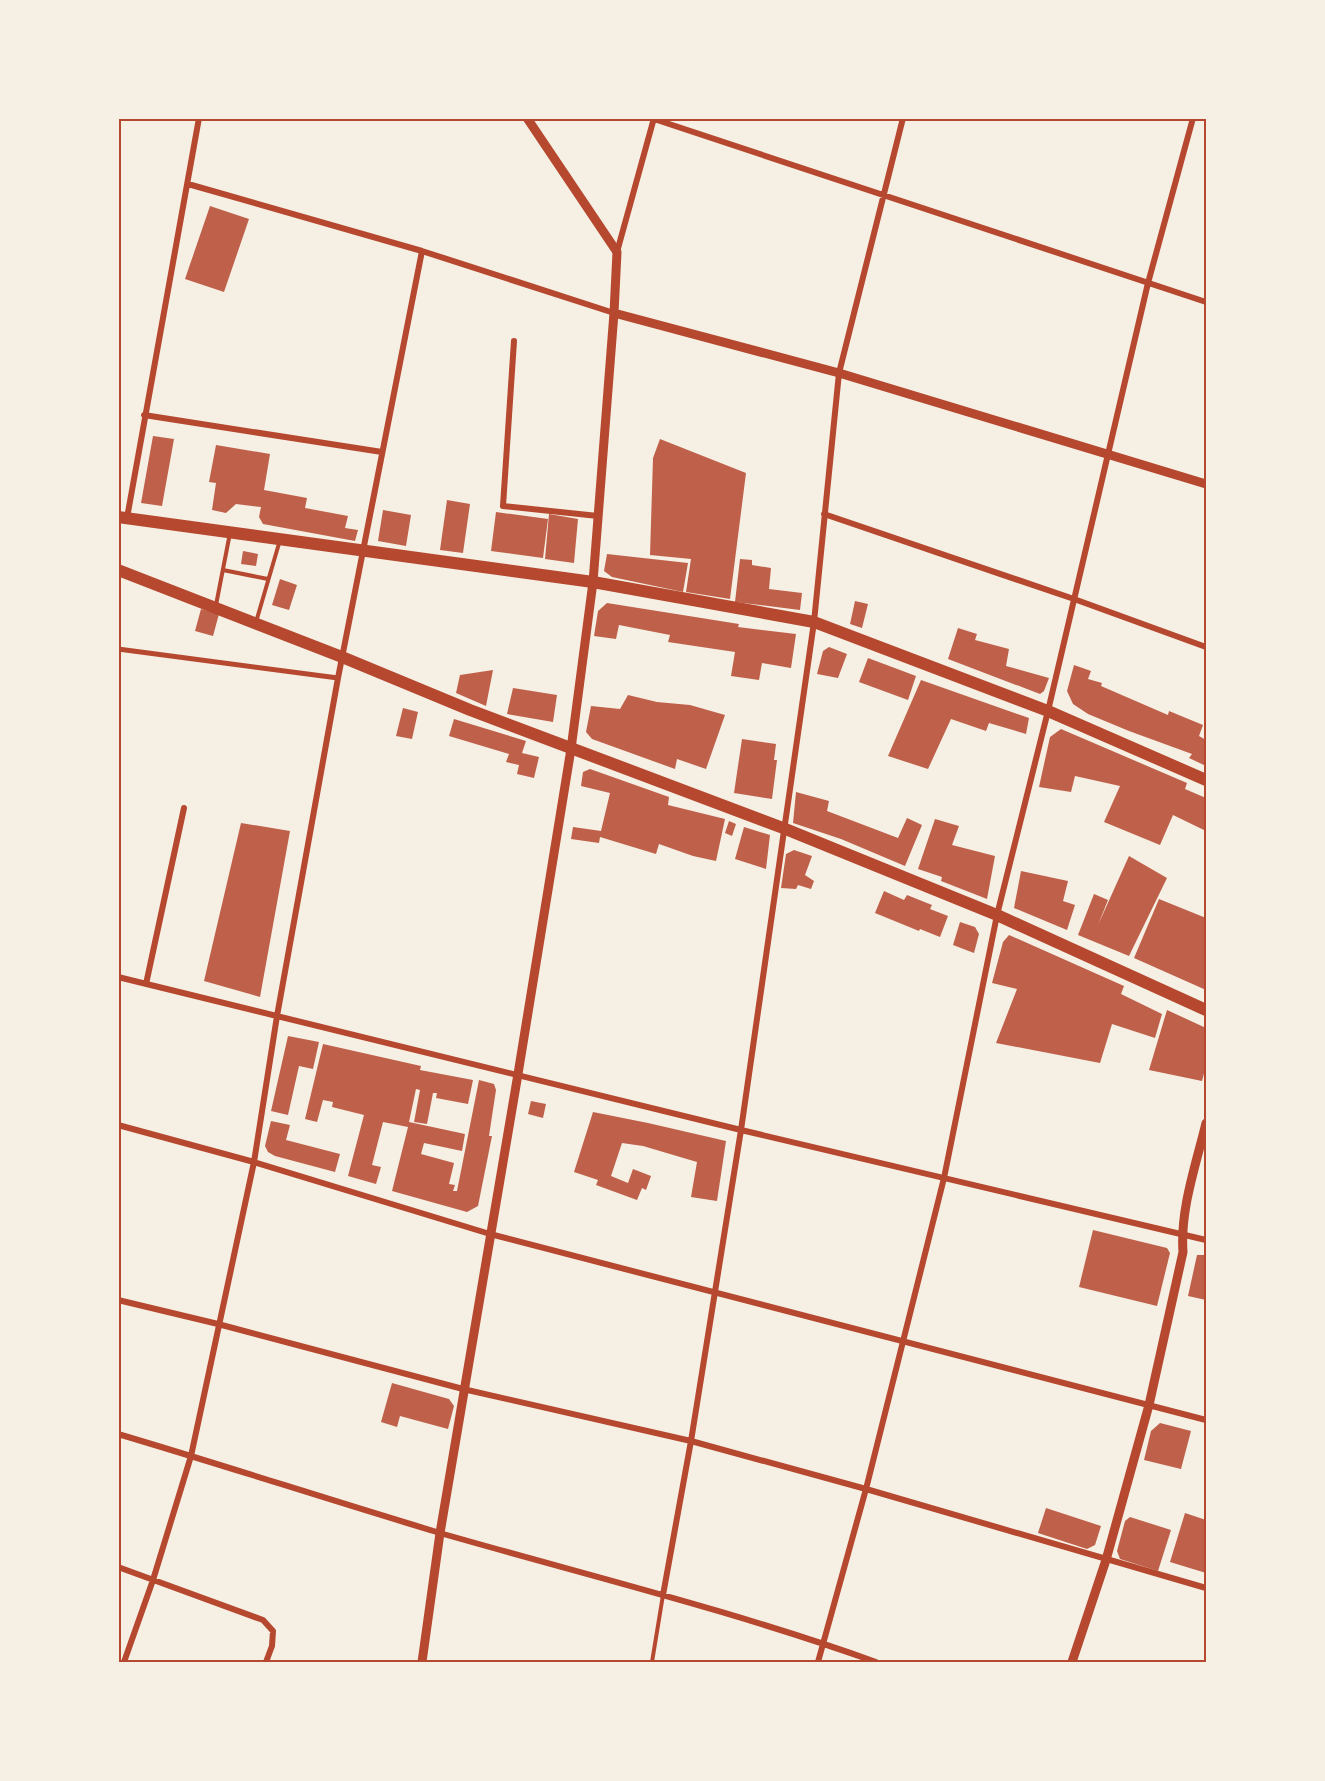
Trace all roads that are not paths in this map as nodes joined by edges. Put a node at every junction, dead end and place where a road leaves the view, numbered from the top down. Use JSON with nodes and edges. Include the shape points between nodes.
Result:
{"nodes":[{"id":1,"x":199,"y":118,"type":"edge"},
{"id":2,"x":527,"y":118,"type":"edge"},
{"id":3,"x":903,"y":118,"type":"edge"},
{"id":4,"x":1193,"y":118,"type":"edge"},
{"id":5,"x":653,"y":119,"type":"edge"},
{"id":6,"x":188,"y":184,"type":"junction"},
{"id":7,"x":883,"y":195,"type":"junction"},
{"id":8,"x":422,"y":251,"type":"junction"},
{"id":9,"x":617,"y":252,"type":"junction"},
{"id":10,"x":1148,"y":283,"type":"junction"},
{"id":11,"x":1206,"y":302,"type":"edge"},
{"id":12,"x":614,"y":313,"type":"junction"},
{"id":13,"x":514,"y":341,"type":"dead end"},
{"id":14,"x":839,"y":373,"type":"junction"},
{"id":15,"x":144,"y":415,"type":"junction"},
{"id":16,"x":382,"y":452,"type":"junction"},
{"id":17,"x":1107,"y":453,"type":"junction"},
{"id":18,"x":1206,"y":483,"type":"edge"},
{"id":19,"x":824,"y":514,"type":"junction"},
{"id":20,"x":598,"y":516,"type":"junction"},
{"id":21,"x":122,"y":518,"type":"edge"},
{"id":22,"x":230,"y":532,"type":"junction"},
{"id":23,"x":280,"y":540,"type":"junction"},
{"id":24,"x":363,"y":551,"type":"junction"},
{"id":25,"x":118,"y":570,"type":"edge"},
{"id":26,"x":223,"y":570,"type":"junction"},
{"id":27,"x":268,"y":579,"type":"junction"},
{"id":28,"x":592,"y":582,"type":"junction"},
{"id":29,"x":1074,"y":599,"type":"junction"},
{"id":30,"x":216,"y":608,"type":"junction"},
{"id":31,"x":814,"y":622,"type":"junction"},
{"id":32,"x":256,"y":623,"type":"junction"},
{"id":33,"x":1206,"y":648,"type":"edge"},
{"id":34,"x":118,"y":649,"type":"edge"},
{"id":35,"x":342,"y":657,"type":"junction"},
{"id":36,"x":338,"y":678,"type":"junction"},
{"id":37,"x":1048,"y":711,"type":"junction"},
{"id":38,"x":571,"y":749,"type":"junction"},
{"id":39,"x":1206,"y":780,"type":"edge"},
{"id":40,"x":184,"y":808,"type":"dead end"},
{"id":41,"x":783,"y":828,"type":"junction"},
{"id":42,"x":997,"y":915,"type":"junction"},
{"id":43,"x":118,"y":977,"type":"edge"},
{"id":44,"x":146,"y":984,"type":"junction"},
{"id":45,"x":1206,"y":1010,"type":"edge"},
{"id":46,"x":277,"y":1016,"type":"junction"},
{"id":47,"x":518,"y":1074,"type":"junction"},
{"id":48,"x":1206,"y":1123,"type":"edge"},
{"id":49,"x":118,"y":1125,"type":"edge"},
{"id":50,"x":741,"y":1130,"type":"junction"},
{"id":51,"x":254,"y":1162,"type":"junction"},
{"id":52,"x":944,"y":1178,"type":"junction"},
{"id":53,"x":490,"y":1234,"type":"junction"},
{"id":54,"x":1182,"y":1235,"type":"junction"},
{"id":55,"x":1206,"y":1240,"type":"edge"},
{"id":56,"x":715,"y":1293,"type":"junction"},
{"id":57,"x":118,"y":1300,"type":"edge"},
{"id":58,"x":218,"y":1324,"type":"junction"},
{"id":59,"x":903,"y":1341,"type":"junction"},
{"id":60,"x":464,"y":1389,"type":"junction"},
{"id":61,"x":1149,"y":1406,"type":"junction"},
{"id":62,"x":1206,"y":1420,"type":"edge"},
{"id":63,"x":118,"y":1434,"type":"edge"},
{"id":64,"x":691,"y":1441,"type":"junction"},
{"id":65,"x":191,"y":1456,"type":"junction"},
{"id":66,"x":866,"y":1489,"type":"junction"},
{"id":67,"x":440,"y":1533,"type":"junction"},
{"id":68,"x":1106,"y":1560,"type":"junction"},
{"id":69,"x":118,"y":1567,"type":"edge"},
{"id":70,"x":153,"y":1580,"type":"junction"},
{"id":71,"x":1206,"y":1588,"type":"edge"},
{"id":72,"x":663,"y":1595,"type":"junction"},
{"id":73,"x":823,"y":1643,"type":"junction"},
{"id":74,"x":124,"y":1662,"type":"edge"},
{"id":75,"x":266,"y":1662,"type":"edge"},
{"id":76,"x":422,"y":1662,"type":"edge"},
{"id":77,"x":652,"y":1662,"type":"edge"},
{"id":78,"x":818,"y":1662,"type":"edge"},
{"id":79,"x":876,"y":1662,"type":"edge"},
{"id":80,"x":1072,"y":1662,"type":"edge"}],
"edges":[{"from":1,"to":6,"type":"street"},
{"from":2,"to":9,"type":"street"},
{"from":3,"to":7,"type":"street"},
{"from":4,"to":10,"type":"street"},
{"from":5,"to":7,"type":"street"},
{"from":5,"to":9,"type":"street"},
{"from":6,"to":8,"type":"street"},
{"from":6,"to":15,"type":"street"},
{"from":7,"to":10,"type":"street"},
{"from":7,"to":14,"type":"street"},
{"from":8,"to":12,"type":"street"},
{"from":8,"to":16,"type":"street"},
{"from":9,"to":12,"type":"street"},
{"from":10,"to":11,"type":"street"},
{"from":10,"to":17,"type":"street"},
{"from":12,"to":14,"type":"street"},
{"from":12,"to":20,"type":"street"},
{"from":13,"to":20,"type":"street","via":[[503,506]]},
{"from":14,"to":17,"type":"street"},
{"from":14,"to":19,"type":"street"},
{"from":15,"to":16,"type":"street"},
{"from":15,"to":21,"type":"street"},
{"from":16,"to":24,"type":"street"},
{"from":17,"to":18,"type":"street"},
{"from":17,"to":29,"type":"street"},
{"from":19,"to":29,"type":"street"},
{"from":19,"to":31,"type":"street"},
{"from":20,"to":28,"type":"street"},
{"from":21,"to":22,"type":"main road"},
{"from":22,"to":23,"type":"main road"},
{"from":22,"to":26,"type":"lane"},
{"from":23,"to":24,"type":"main road"},
{"from":23,"to":27,"type":"lane"},
{"from":24,"to":28,"type":"main road"},
{"from":24,"to":35,"type":"street"},
{"from":25,"to":30,"type":"main road"},
{"from":26,"to":27,"type":"lane"},
{"from":26,"to":30,"type":"lane"},
{"from":27,"to":32,"type":"lane"},
{"from":28,"to":31,"type":"main road"},
{"from":28,"to":38,"type":"street"},
{"from":29,"to":33,"type":"street"},
{"from":29,"to":37,"type":"street"},
{"from":30,"to":32,"type":"main road"},
{"from":31,"to":37,"type":"main road"},
{"from":31,"to":41,"type":"street"},
{"from":32,"to":35,"type":"main road"},
{"from":34,"to":36,"type":"street"},
{"from":35,"to":36,"type":"street"},
{"from":35,"to":38,"type":"main road"},
{"from":36,"to":46,"type":"street"},
{"from":37,"to":39,"type":"main road"},
{"from":37,"to":42,"type":"street"},
{"from":38,"to":41,"type":"main road"},
{"from":38,"to":47,"type":"street"},
{"from":40,"to":44,"type":"street"},
{"from":41,"to":42,"type":"main road"},
{"from":41,"to":50,"type":"street"},
{"from":42,"to":45,"type":"main road"},
{"from":42,"to":52,"type":"street"},
{"from":43,"to":44,"type":"street"},
{"from":44,"to":46,"type":"street"},
{"from":46,"to":47,"type":"street"},
{"from":46,"to":51,"type":"street"},
{"from":47,"to":50,"type":"street"},
{"from":47,"to":53,"type":"street"},
{"from":48,"to":54,"type":"street"},
{"from":49,"to":51,"type":"street"},
{"from":50,"to":52,"type":"street"},
{"from":50,"to":56,"type":"street"},
{"from":51,"to":53,"type":"street"},
{"from":51,"to":58,"type":"street"},
{"from":52,"to":54,"type":"street"},
{"from":52,"to":59,"type":"street"},
{"from":53,"to":56,"type":"street"},
{"from":53,"to":60,"type":"street"},
{"from":54,"to":55,"type":"street"},
{"from":54,"to":61,"type":"street","via":[[1184,1252]]},
{"from":56,"to":59,"type":"street"},
{"from":56,"to":64,"type":"street"},
{"from":57,"to":58,"type":"street"},
{"from":58,"to":60,"type":"street"},
{"from":58,"to":65,"type":"street"},
{"from":59,"to":61,"type":"street"},
{"from":59,"to":66,"type":"street"},
{"from":60,"to":64,"type":"street"},
{"from":60,"to":67,"type":"street"},
{"from":61,"to":62,"type":"street"},
{"from":61,"to":68,"type":"street"},
{"from":63,"to":65,"type":"street"},
{"from":64,"to":66,"type":"street"},
{"from":64,"to":72,"type":"street"},
{"from":65,"to":67,"type":"street"},
{"from":65,"to":70,"type":"street"},
{"from":66,"to":68,"type":"street"},
{"from":66,"to":73,"type":"street"},
{"from":67,"to":72,"type":"street"},
{"from":67,"to":76,"type":"street"},
{"from":68,"to":71,"type":"street"},
{"from":68,"to":80,"type":"street"},
{"from":69,"to":70,"type":"street"},
{"from":70,"to":74,"type":"street"},
{"from":70,"to":75,"type":"street","via":[[264,1620],[273,1631]]},
{"from":72,"to":73,"type":"street"},
{"from":72,"to":77,"type":"lane"},
{"from":73,"to":78,"type":"street"},
{"from":73,"to":79,"type":"street"}]}
